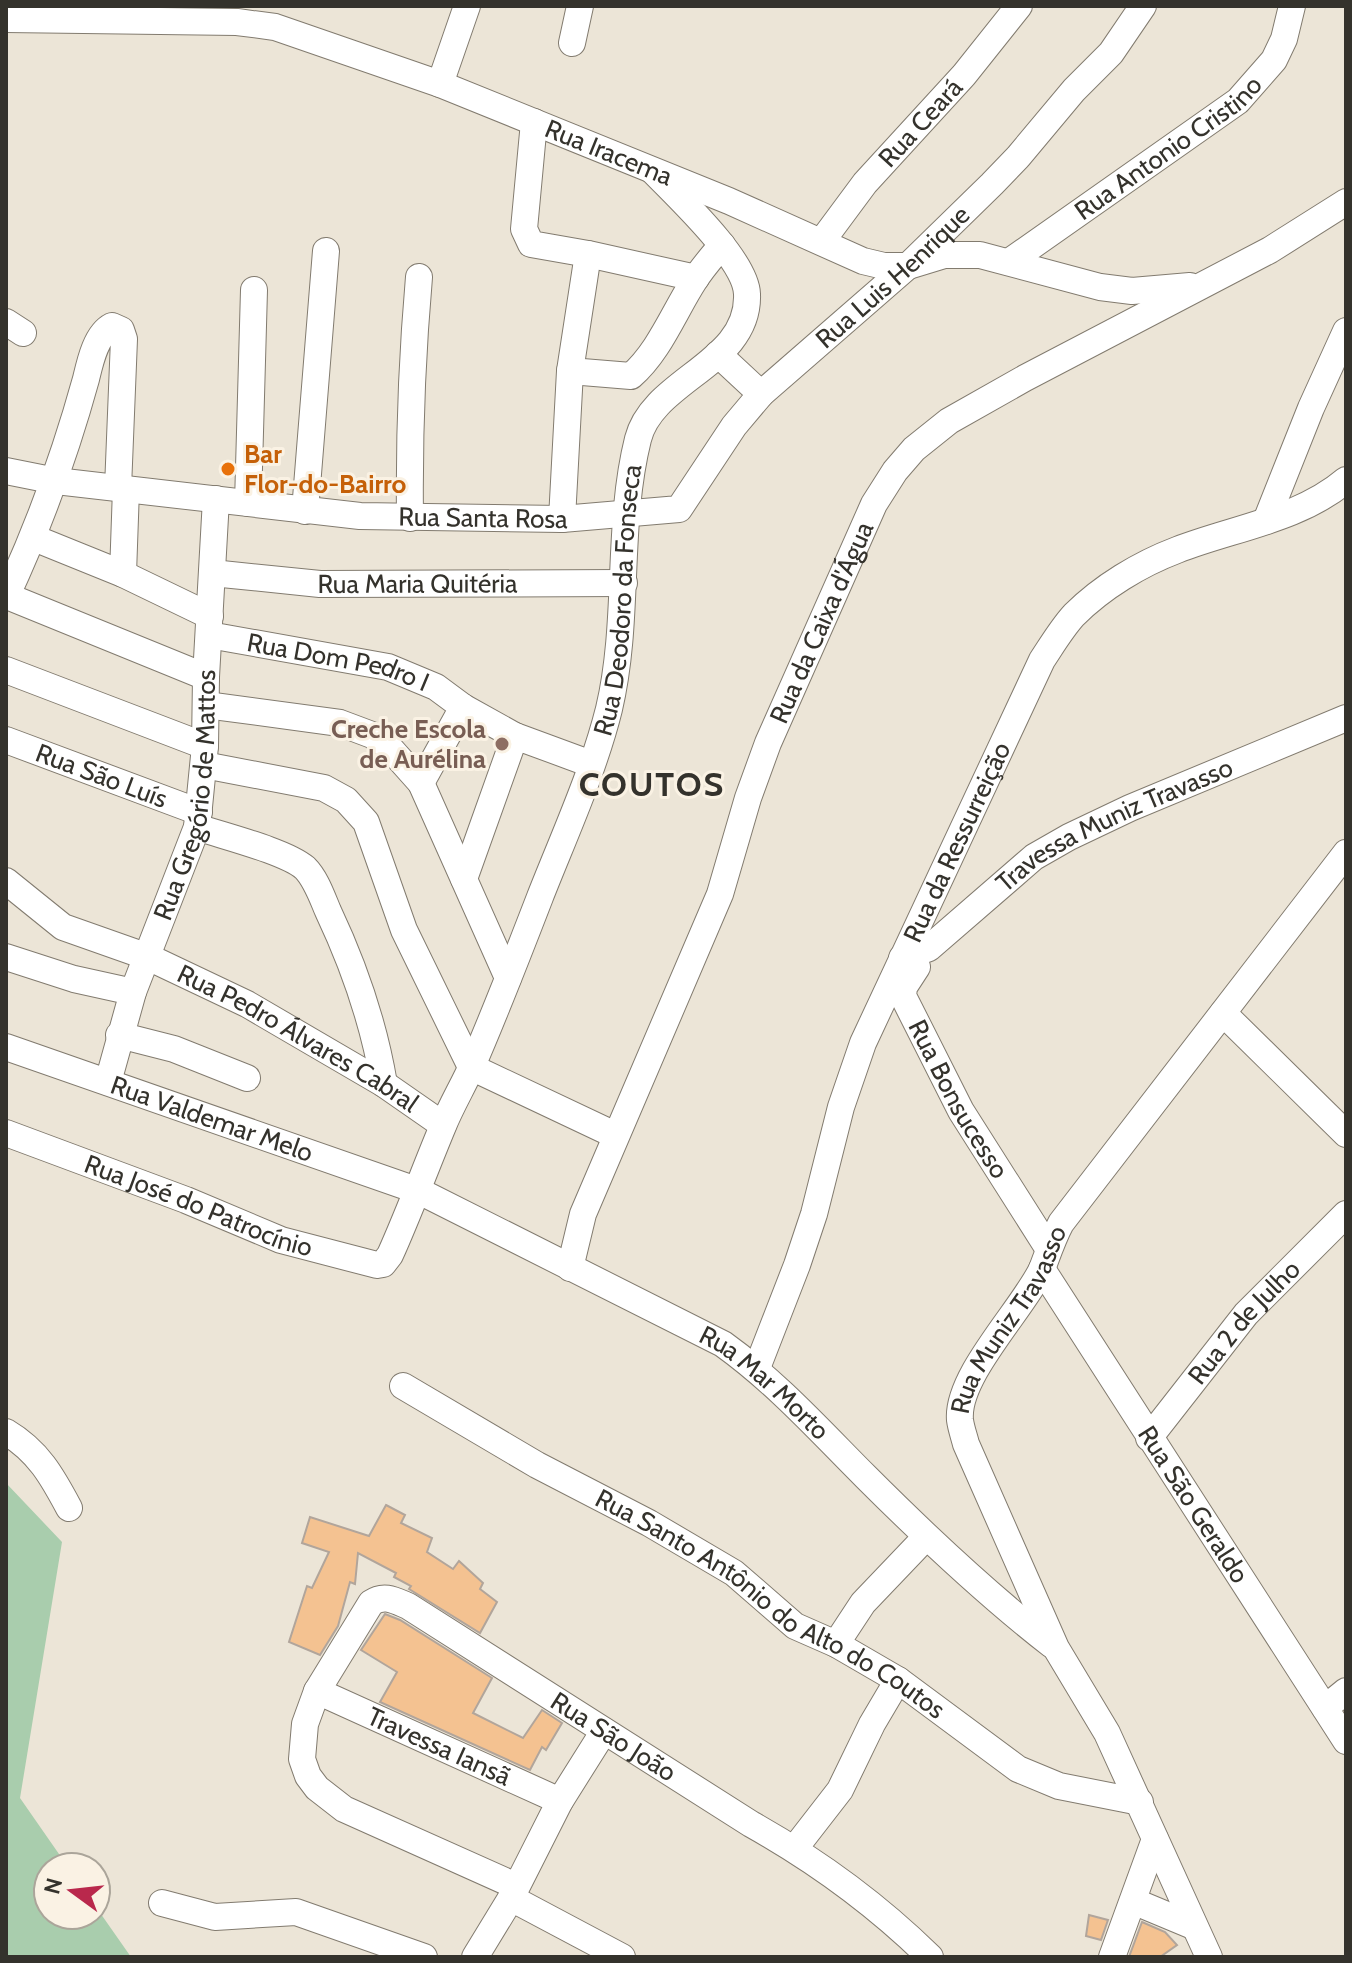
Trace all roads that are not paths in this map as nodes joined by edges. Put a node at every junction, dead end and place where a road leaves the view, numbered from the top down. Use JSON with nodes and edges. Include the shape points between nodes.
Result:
{"nodes":[{"id":1,"x":580,"y":6,"type":"edge"},
{"id":2,"x":1019,"y":6,"type":"edge"},
{"id":3,"x":1143,"y":6,"type":"edge"},
{"id":4,"x":1292,"y":6,"type":"edge"},
{"id":5,"x":459,"y":9,"type":"edge"},
{"id":6,"x":9,"y":28,"type":"edge"},
{"id":7,"x":572,"y":43,"type":"dead end"},
{"id":8,"x":440,"y":84,"type":"junction"},
{"id":9,"x":534,"y":122,"type":"junction"},
{"id":10,"x":653,"y":171,"type":"junction"},
{"id":11,"x":1346,"y":202,"type":"edge"},
{"id":12,"x":822,"y":241,"type":"junction"},
{"id":13,"x":722,"y":245,"type":"junction"},
{"id":14,"x":326,"y":251,"type":"dead end"},
{"id":15,"x":588,"y":254,"type":"junction"},
{"id":16,"x":1009,"y":262,"type":"junction"},
{"id":17,"x":908,"y":266,"type":"junction"},
{"id":18,"x":419,"y":277,"type":"dead end"},
{"id":19,"x":696,"y":278,"type":"junction"},
{"id":20,"x":1205,"y":284,"type":"junction"},
{"id":21,"x":254,"y":290,"type":"dead end"},
{"id":22,"x":1346,"y":331,"type":"edge"},
{"id":23,"x":718,"y":354,"type":"junction"},
{"id":24,"x":570,"y":371,"type":"junction"},
{"id":25,"x":761,"y":394,"type":"junction"},
{"id":26,"x":6,"y":471,"type":"edge"},
{"id":27,"x":1346,"y":480,"type":"edge"},
{"id":28,"x":56,"y":481,"type":"junction"},
{"id":29,"x":122,"y":489,"type":"junction"},
{"id":30,"x":216,"y":499,"type":"junction"},
{"id":31,"x":248,"y":503,"type":"junction"},
{"id":32,"x":305,"y":511,"type":"junction"},
{"id":33,"x":627,"y":514,"type":"junction"},
{"id":34,"x":410,"y":518,"type":"junction"},
{"id":35,"x":562,"y":519,"type":"junction"},
{"id":36,"x":1266,"y":521,"type":"junction"},
{"id":37,"x":34,"y":538,"type":"junction"},
{"id":38,"x":212,"y":573,"type":"junction"},
{"id":39,"x":123,"y":574,"type":"junction"},
{"id":40,"x":624,"y":583,"type":"junction"},
{"id":41,"x":6,"y":596,"type":"edge"},
{"id":42,"x":210,"y":626,"type":"junction"},
{"id":43,"x":6,"y":670,"type":"edge"},
{"id":44,"x":206,"y":677,"type":"junction"},
{"id":45,"x":206,"y":705,"type":"junction"},
{"id":46,"x":463,"y":707,"type":"junction"},
{"id":47,"x":1346,"y":718,"type":"edge"},
{"id":48,"x":515,"y":736,"type":"junction"},
{"id":49,"x":6,"y":740,"type":"edge"},
{"id":50,"x":205,"y":756,"type":"junction"},
{"id":51,"x":591,"y":764,"type":"junction"},
{"id":52,"x":421,"y":783,"type":"junction"},
{"id":53,"x":198,"y":819,"type":"junction"},
{"id":54,"x":1346,"y":853,"type":"edge"},
{"id":55,"x":464,"y":879,"type":"junction"},
{"id":56,"x":6,"y":881,"type":"edge"},
{"id":57,"x":929,"y":948,"type":"junction"},
{"id":58,"x":6,"y":957,"type":"edge"},
{"id":59,"x":148,"y":957,"type":"junction"},
{"id":60,"x":902,"y":958,"type":"junction"},
{"id":61,"x":508,"y":978,"type":"junction"},
{"id":62,"x":133,"y":992,"type":"junction"},
{"id":63,"x":1223,"y":1013,"type":"junction"},
{"id":64,"x":119,"y":1035,"type":"junction"},
{"id":65,"x":6,"y":1047,"type":"edge"},
{"id":66,"x":471,"y":1067,"type":"junction"},
{"id":67,"x":247,"y":1078,"type":"dead end"},
{"id":68,"x":108,"y":1082,"type":"junction"},
{"id":69,"x":384,"y":1084,"type":"junction"},
{"id":70,"x":443,"y":1125,"type":"junction"},
{"id":71,"x":6,"y":1133,"type":"edge"},
{"id":72,"x":1346,"y":1134,"type":"edge"},
{"id":73,"x":615,"y":1135,"type":"junction"},
{"id":74,"x":419,"y":1191,"type":"junction"},
{"id":75,"x":1346,"y":1214,"type":"edge"},
{"id":76,"x":390,"y":1255,"type":"joint"},
{"id":77,"x":1045,"y":1258,"type":"junction"},
{"id":78,"x":570,"y":1268,"type":"junction"},
{"id":79,"x":757,"y":1368,"type":"junction"},
{"id":80,"x":403,"y":1386,"type":"dead end"},
{"id":81,"x":6,"y":1432,"type":"edge"},
{"id":82,"x":1149,"y":1438,"type":"junction"},
{"id":83,"x":69,"y":1508,"type":"dead end"},
{"id":84,"x":926,"y":1537,"type":"junction"},
{"id":85,"x":836,"y":1644,"type":"junction"},
{"id":86,"x":1056,"y":1648,"type":"junction"},
{"id":87,"x":898,"y":1680,"type":"junction"},
{"id":88,"x":317,"y":1691,"type":"junction"},
{"id":89,"x":1346,"y":1691,"type":"edge"},
{"id":90,"x":1325,"y":1708,"type":"junction"},
{"id":91,"x":604,"y":1731,"type":"junction"},
{"id":92,"x":1346,"y":1741,"type":"edge"},
{"id":93,"x":560,"y":1801,"type":"junction"},
{"id":94,"x":1140,"y":1802,"type":"junction"},
{"id":95,"x":1155,"y":1839,"type":"junction"},
{"id":96,"x":795,"y":1848,"type":"junction"},
{"id":97,"x":514,"y":1892,"type":"junction"},
{"id":98,"x":1133,"y":1901,"type":"junction"},
{"id":99,"x":162,"y":1903,"type":"dead end"},
{"id":100,"x":1193,"y":1926,"type":"junction"},
{"id":101,"x":424,"y":1957,"type":"edge"},
{"id":102,"x":475,"y":1957,"type":"edge"},
{"id":103,"x":622,"y":1957,"type":"edge"},
{"id":104,"x":930,"y":1957,"type":"edge"},
{"id":105,"x":1112,"y":1957,"type":"edge"},
{"id":106,"x":1209,"y":1957,"type":"edge"}],
"edges":[{"from":1,"to":7,"type":"street"},
{"from":2,"to":12,"type":"street","name":"Rua Ceará","via":[[865,183]]},
{"from":3,"to":17,"type":"street","name":"Rua Luis Henrique","via":[[1111,53],[1018,157]]},
{"from":4,"to":16,"type":"street","name":"Rua Antonio Cristino","via":[[1274,60],[1238,101]]},
{"from":5,"to":8,"type":"street"},
{"from":6,"to":8,"type":"street","name":"Rua Iracema","via":[[237,22],[275,27]]},
{"from":8,"to":9,"type":"street","name":"Rua Iracema"},
{"from":9,"to":10,"type":"street","name":"Rua Iracema"},
{"from":9,"to":15,"type":"street","via":[[526,238],[537,247]]},
{"from":10,"to":12,"type":"street","name":"Rua Iracema"},
{"from":10,"to":13,"type":"street","name":"Rua Deodoro da Fonseca"},
{"from":11,"to":20,"type":"street","name":"Rua da Caixa d'Água"},
{"from":12,"to":17,"type":"street","name":"Rua Iracema","via":[[863,261]]},
{"from":13,"to":19,"type":"street"},
{"from":13,"to":23,"type":"street","name":"Rua Deodoro da Fonseca","via":[[745,277],[748,296],[739,330]]},
{"from":14,"to":32,"type":"street"},
{"from":15,"to":19,"type":"street"},
{"from":15,"to":24,"type":"street"},
{"from":16,"to":17,"type":"street","name":"Rua Iracema","via":[[944,255]]},
{"from":16,"to":20,"type":"street","name":"Rua Iracema","via":[[1132,291]]},
{"from":17,"to":25,"type":"street","name":"Rua Luis Henrique"},
{"from":18,"to":34,"type":"street","via":[[412,350]]},
{"from":19,"to":24,"type":"street","via":[[631,376]]},
{"from":20,"to":73,"type":"street","name":"Rua da Caixa d'Água","via":[[949,421],[895,471],[874,504],[768,743],[720,894]]},
{"from":21,"to":31,"type":"street"},
{"from":22,"to":36,"type":"street"},
{"from":23,"to":25,"type":"street"},
{"from":23,"to":33,"type":"street","name":"Rua Deodoro da Fonseca","via":[[651,411],[642,425]]},
{"from":24,"to":35,"type":"street"},
{"from":25,"to":33,"type":"street","name":"Rua Luis Henrique","via":[[679,509]]},
{"from":26,"to":28,"type":"street","name":"Rua Santa Rosa"},
{"from":27,"to":36,"type":"street","name":"Rua da Ressurreição","via":[[1330,493]]},
{"from":28,"to":29,"type":"street","name":"Rua Santa Rosa"},
{"from":28,"to":29,"type":"street","via":[[90,362],[103,332],[117,327],[124,339]]},
{"from":28,"to":37,"type":"street"},
{"from":29,"to":30,"type":"street","name":"Rua Santa Rosa"},
{"from":29,"to":39,"type":"street"},
{"from":30,"to":31,"type":"street","name":"Rua Santa Rosa"},
{"from":30,"to":38,"type":"street","name":"Rua Gregório de Mattos"},
{"from":31,"to":32,"type":"street","name":"Rua Santa Rosa"},
{"from":32,"to":34,"type":"street","name":"Rua Santa Rosa"},
{"from":33,"to":35,"type":"street","name":"Rua Santa Rosa"},
{"from":33,"to":40,"type":"street","name":"Rua Deodoro da Fonseca"},
{"from":34,"to":35,"type":"street","name":"Rua Santa Rosa"},
{"from":36,"to":60,"type":"street","name":"Rua da Ressurreição","via":[[1142,565],[1073,616],[1042,660]]},
{"from":37,"to":39,"type":"street","name":"Rua Dom Pedro I"},
{"from":37,"to":41,"type":"street"},
{"from":38,"to":40,"type":"street","name":"Rua Maria Quitéria","via":[[320,584]]},
{"from":38,"to":42,"type":"street","name":"Rua Gregório de Mattos"},
{"from":39,"to":42,"type":"street","name":"Rua Dom Pedro I"},
{"from":40,"to":51,"type":"street","name":"Rua Deodoro da Fonseca","via":[[617,673]]},
{"from":41,"to":44,"type":"street"},
{"from":42,"to":44,"type":"street","name":"Rua Gregório de Mattos"},
{"from":42,"to":46,"type":"street","name":"Rua Dom Pedro I","via":[[388,667],[436,687]]},
{"from":43,"to":50,"type":"street"},
{"from":44,"to":45,"type":"street","name":"Rua Gregório de Mattos"},
{"from":45,"to":50,"type":"street","name":"Rua Gregório de Mattos"},
{"from":45,"to":52,"type":"street","via":[[357,728],[388,746]]},
{"from":46,"to":48,"type":"street","name":"Rua Dom Pedro I"},
{"from":46,"to":52,"type":"street"},
{"from":47,"to":57,"type":"street","name":"Travessa Muniz Travasso","via":[[1069,837],[1034,857]]},
{"from":48,"to":51,"type":"street","name":"Rua Dom Pedro I"},
{"from":48,"to":55,"type":"street"},
{"from":49,"to":53,"type":"street","name":"Rua São Luís"},
{"from":50,"to":53,"type":"street","name":"Rua Gregório de Mattos"},
{"from":50,"to":66,"type":"street","via":[[324,788],[346,800],[366,822],[404,930]]},
{"from":51,"to":61,"type":"street","name":"Rua Deodoro da Fonseca"},
{"from":52,"to":55,"type":"street"},
{"from":53,"to":59,"type":"street","name":"Rua Gregório de Mattos"},
{"from":53,"to":69,"type":"street","name":"Rua São Luís","via":[[288,858],[315,882],[346,950]]},
{"from":54,"to":63,"type":"street","name":"Rua Muniz Travasso"},
{"from":55,"to":61,"type":"street"},
{"from":56,"to":59,"type":"street","name":"Rua Pedro Álvares Cabral","via":[[63,927]]},
{"from":57,"to":60,"type":"street","name":"Travessa Muniz Travasso"},
{"from":57,"to":77,"type":"street","name":"Rua Bonsucesso","via":[[903,996]]},
{"from":58,"to":62,"type":"street"},
{"from":59,"to":62,"type":"street","name":"Rua Gregório de Mattos"},
{"from":59,"to":69,"type":"street","name":"Rua Pedro Álvares Cabral","via":[[247,1004]]},
{"from":60,"to":79,"type":"street","name":"Rua da Ressurreição","via":[[863,1043],[810,1227]]},
{"from":61,"to":66,"type":"street","name":"Rua Deodoro da Fonseca"},
{"from":62,"to":64,"type":"street","name":"Rua Gregório de Mattos"},
{"from":63,"to":72,"type":"street"},
{"from":63,"to":77,"type":"street","name":"Rua Muniz Travasso","via":[[1061,1223]]},
{"from":64,"to":67,"type":"street","via":[[174,1049]]},
{"from":64,"to":68,"type":"street","name":"Rua Gregório de Mattos"},
{"from":65,"to":68,"type":"street","name":"Rua Valdemar Melo"},
{"from":66,"to":70,"type":"street","name":"Rua Deodoro da Fonseca"},
{"from":66,"to":73,"type":"street"},
{"from":68,"to":74,"type":"street","name":"Rua Valdemar Melo"},
{"from":69,"to":70,"type":"street","name":"Rua Pedro Álvares Cabral"},
{"from":70,"to":74,"type":"street","name":"Rua Deodoro da Fonseca"},
{"from":71,"to":76,"type":"street","name":"Rua José do Patrocínio","via":[[281,1240],[377,1265]]},
{"from":73,"to":78,"type":"street","name":"Rua da Caixa d'Água","via":[[583,1214]]},
{"from":74,"to":76,"type":"street","name":"Rua Deodoro da Fonseca"},
{"from":74,"to":78,"type":"street","name":"Rua Mar Morto"},
{"from":75,"to":82,"type":"street","name":"Rua 2 de Julho","via":[[1246,1314]]},
{"from":77,"to":82,"type":"street","name":"Rua São Geraldo"},
{"from":77,"to":86,"type":"street","name":"Rua Muniz Travasso","via":[[974,1374],[960,1419],[966,1444]]},
{"from":78,"to":79,"type":"street","name":"Rua Mar Morto","via":[[723,1344]]},
{"from":79,"to":84,"type":"street","name":"Rua Mar Morto"},
{"from":80,"to":85,"type":"street","name":"Rua Santo Antônio do Alto do Coutos","via":[[734,1573],[795,1626]]},
{"from":81,"to":83,"type":"street","via":[[33,1450]]},
{"from":82,"to":90,"type":"street","name":"Rua São Geraldo"},
{"from":84,"to":85,"type":"street","via":[[863,1603]]},
{"from":84,"to":86,"type":"street","name":"Rua Mar Morto","via":[[990,1597]]},
{"from":85,"to":87,"type":"street","name":"Rua Santo Antônio do Alto do Coutos"},
{"from":86,"to":94,"type":"street","name":"Rua Muniz Travasso","via":[[1107,1733]]},
{"from":87,"to":94,"type":"street","name":"Rua Santo Antônio do Alto do Coutos","via":[[1018,1769],[1059,1786]]},
{"from":87,"to":96,"type":"street","via":[[840,1790]]},
{"from":88,"to":91,"type":"street","name":"Rua São João","via":[[371,1603],[388,1598]]},
{"from":88,"to":93,"type":"street","name":"Travessa Iansã"},
{"from":88,"to":97,"type":"street","name":"Rua São João","via":[[305,1724],[302,1759],[317,1788],[344,1809]]},
{"from":89,"to":90,"type":"street"},
{"from":90,"to":92,"type":"street","name":"Rua São Geraldo"},
{"from":91,"to":93,"type":"street"},
{"from":91,"to":96,"type":"street","name":"Rua São João"},
{"from":93,"to":97,"type":"street"},
{"from":94,"to":95,"type":"street","name":"Rua Muniz Travasso"},
{"from":95,"to":98,"type":"street"},
{"from":95,"to":100,"type":"street","name":"Rua Muniz Travasso"},
{"from":96,"to":104,"type":"street","name":"Rua São João","via":[[858,1892]]},
{"from":97,"to":102,"type":"street"},
{"from":97,"to":103,"type":"street","name":"Rua São João"},
{"from":98,"to":100,"type":"street"},
{"from":98,"to":105,"type":"street"},
{"from":99,"to":101,"type":"street","via":[[215,1917],[296,1912]]},
{"from":100,"to":106,"type":"street","name":"Rua Muniz Travasso"}]}
